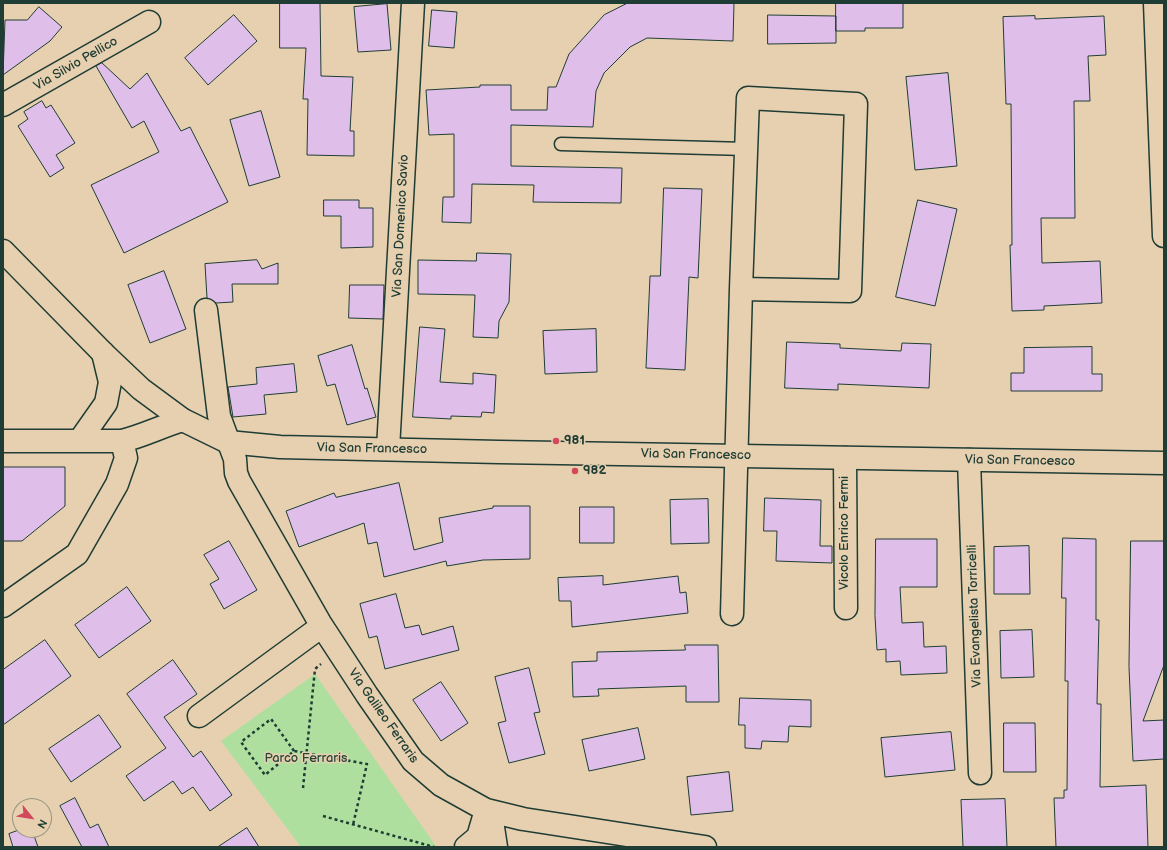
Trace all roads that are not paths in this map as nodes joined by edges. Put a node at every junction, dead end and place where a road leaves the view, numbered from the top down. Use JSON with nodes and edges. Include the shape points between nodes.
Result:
{"nodes":[{"id":1,"x":413,"y":3,"type":"edge"},
{"id":2,"x":1155,"y":3,"type":"edge"},
{"id":3,"x":149,"y":22,"type":"dead end"},
{"id":4,"x":3,"y":105,"type":"edge"},
{"id":5,"x":561,"y":144,"type":"dead end"},
{"id":6,"x":746,"y":149,"type":"junction"},
{"id":7,"x":1164,"y":236,"type":"edge"},
{"id":8,"x":3,"y":251,"type":"edge"},
{"id":9,"x":741,"y":289,"type":"junction"},
{"id":10,"x":206,"y":310,"type":"dead end"},
{"id":11,"x":103,"y":353,"type":"junction"},
{"id":12,"x":183,"y":420,"type":"junction"},
{"id":13,"x":80,"y":440,"type":"junction"},
{"id":14,"x":3,"y":441,"type":"edge"},
{"id":15,"x":122,"y":441,"type":"junction"},
{"id":16,"x":228,"y":442,"type":"junction"},
{"id":17,"x":388,"y":449,"type":"junction"},
{"id":18,"x":737,"y":456,"type":"junction"},
{"id":19,"x":845,"y":458,"type":"junction"},
{"id":20,"x":969,"y":460,"type":"junction"},
{"id":21,"x":1164,"y":463,"type":"edge"},
{"id":22,"x":3,"y":606,"type":"edge"},
{"id":23,"x":846,"y":608,"type":"dead end"},
{"id":24,"x":732,"y":614,"type":"dead end"},
{"id":25,"x":322,"y":626,"type":"junction"},
{"id":26,"x":199,"y":716,"type":"dead end"},
{"id":27,"x":980,"y":773,"type":"dead end"},
{"id":28,"x":490,"y":811,"type":"junction"},
{"id":29,"x":611,"y":840,"type":"edge"},
{"id":30,"x":466,"y":847,"type":"edge"},
{"id":31,"x":496,"y":847,"type":"edge"},
{"id":32,"x":704,"y":847,"type":"edge"}],
"edges":[{"from":1,"to":17,"type":"street","name":"Via San Domenico Savio"},
{"from":2,"to":7,"type":"street"},
{"from":3,"to":4,"type":"street","name":"Via Silvio Pellico"},
{"from":5,"to":6,"type":"lane"},
{"from":6,"to":9,"type":"street"},
{"from":6,"to":9,"type":"street","via":[[748,98],[856,104],[850,292]]},
{"from":8,"to":11,"type":"street"},
{"from":9,"to":18,"type":"street"},
{"from":10,"to":16,"type":"street","name":"Via Galileo Ferraris","via":[[219,416]]},
{"from":11,"to":12,"type":"street","via":[[141,389]]},
{"from":11,"to":13,"type":"street","via":[[110,382],[106,403]]},
{"from":12,"to":15,"type":"street","via":[[138,438]]},
{"from":12,"to":16,"type":"street"},
{"from":13,"to":14,"type":"street"},
{"from":13,"to":15,"type":"street"},
{"from":15,"to":22,"type":"street","via":[[126,458],[117,484],[77,554]]},
{"from":16,"to":17,"type":"street","name":"Via San Francesco","via":[[280,447]]},
{"from":16,"to":25,"type":"street","name":"Via Galileo Ferraris","via":[[235,459],[239,481]]},
{"from":17,"to":18,"type":"street","name":"Via San Francesco"},
{"from":18,"to":19,"type":"street","name":"Via San Francesco"},
{"from":18,"to":24,"type":"street"},
{"from":19,"to":20,"type":"street","name":"Via San Francesco"},
{"from":19,"to":23,"type":"street","name":"Vicolo Enrico Fermi"},
{"from":20,"to":21,"type":"street","name":"Via San Francesco"},
{"from":20,"to":27,"type":"street","name":"Via Evangelista Torricelli"},
{"from":25,"to":26,"type":"street"},
{"from":25,"to":28,"type":"street","name":"Via Galileo Ferraris","via":[[413,761],[441,785]]},
{"from":28,"to":29,"type":"street","name":"Via Galileo Ferraris"},
{"from":28,"to":30,"type":"street","via":[[478,837]]},
{"from":28,"to":31,"type":"street"},
{"from":29,"to":32,"type":"street","name":"Via Galileo Ferraris"}]}
